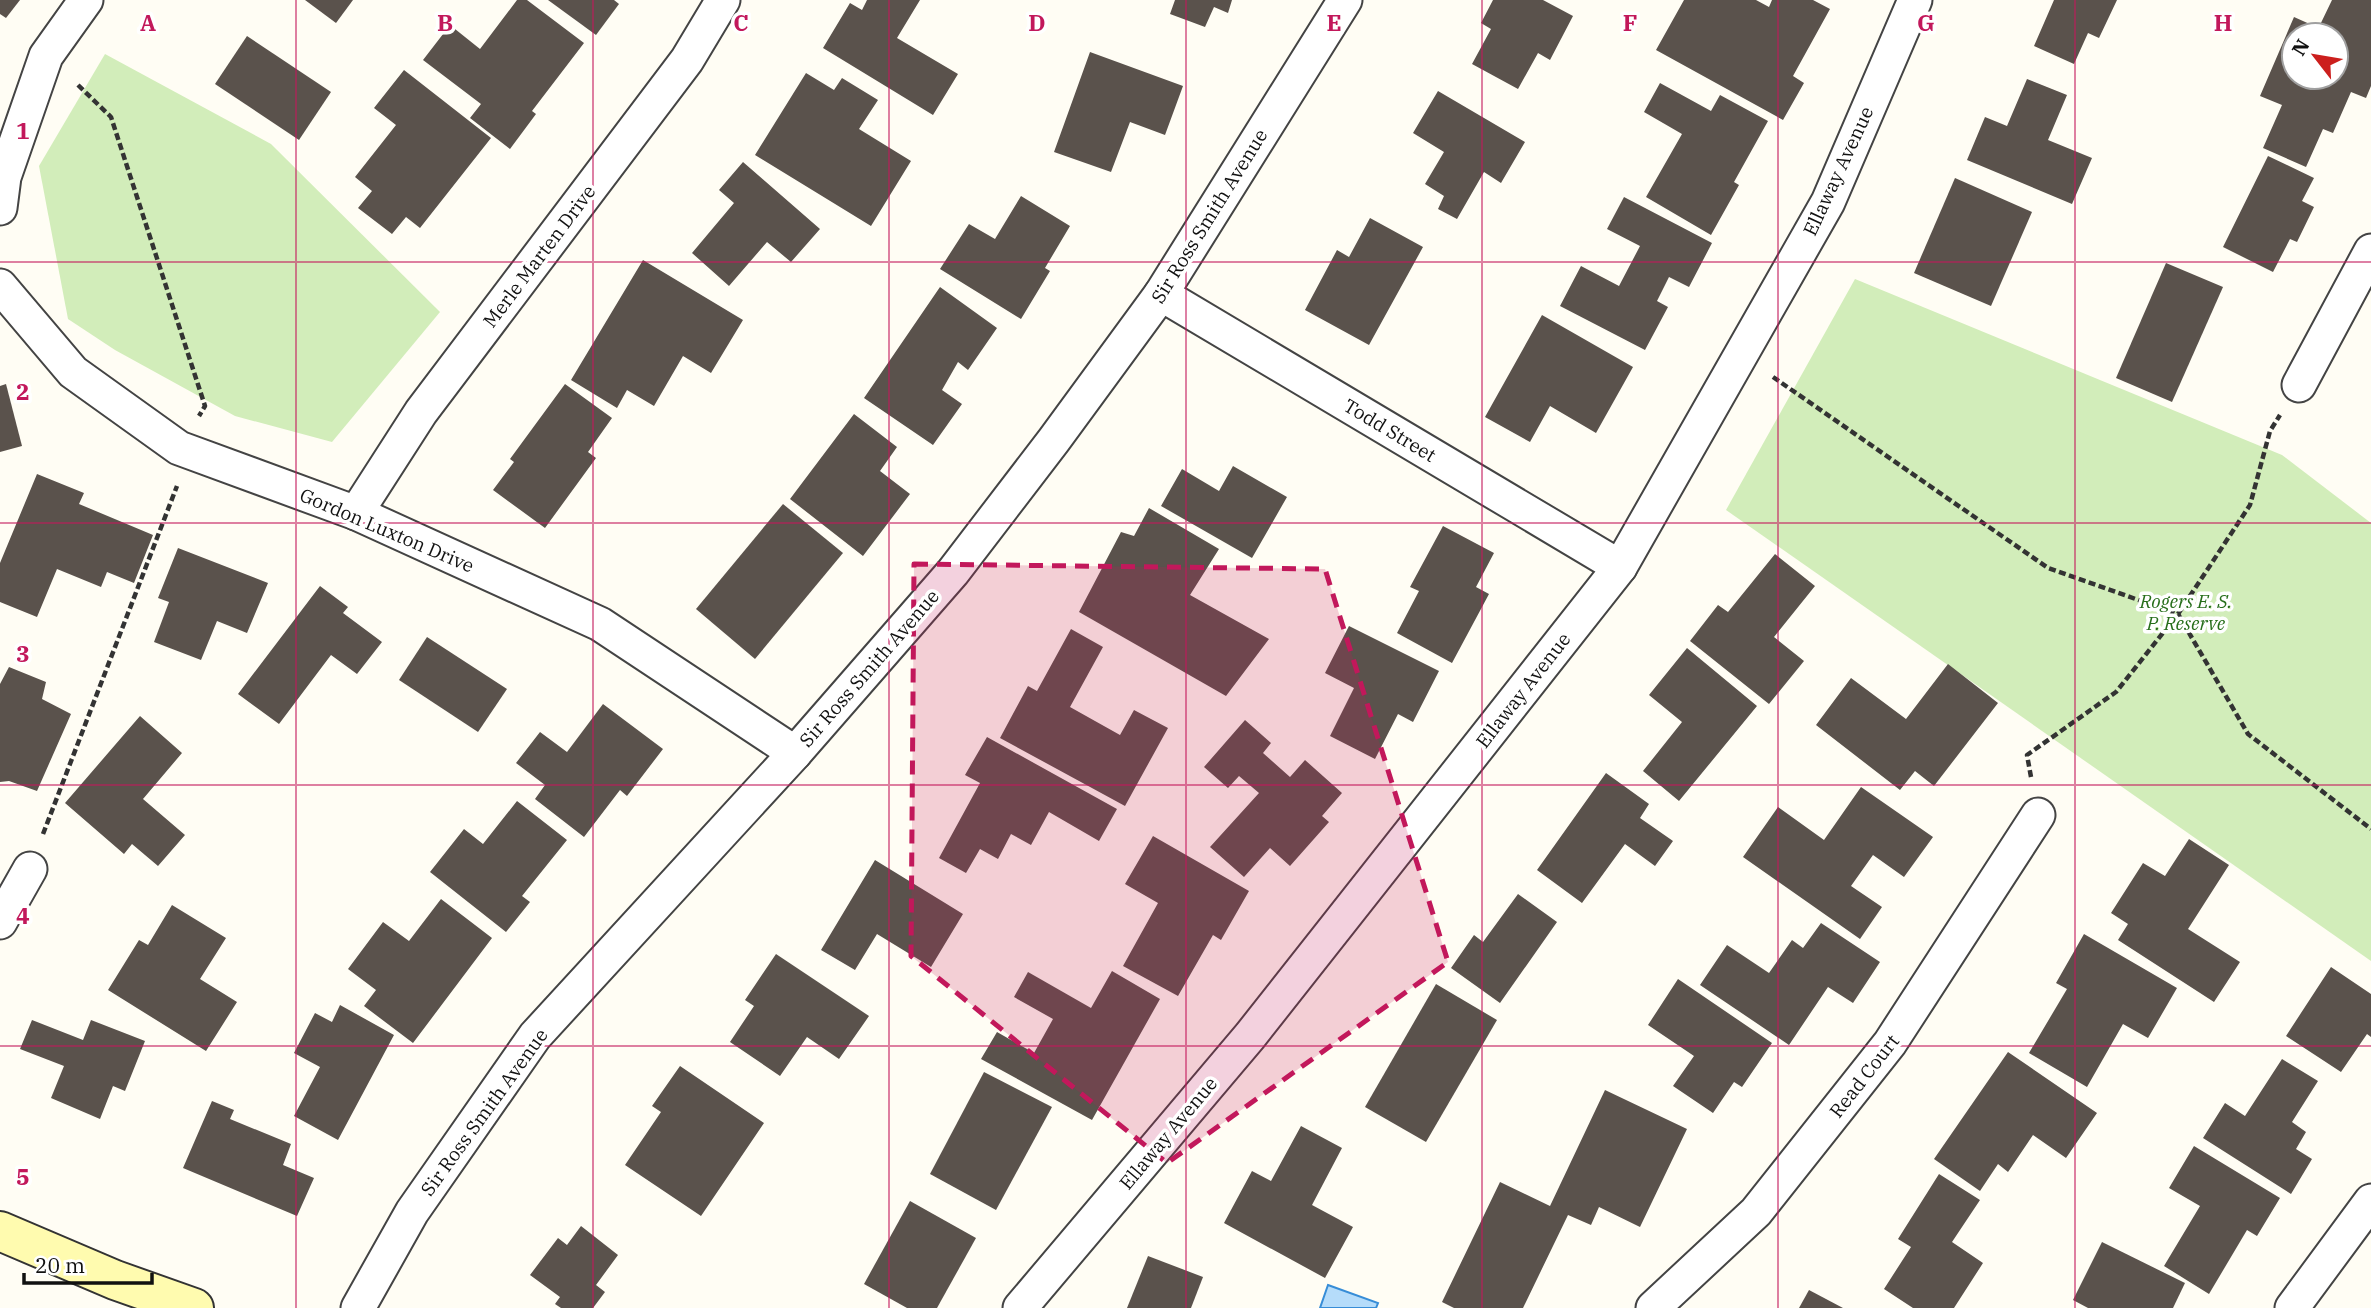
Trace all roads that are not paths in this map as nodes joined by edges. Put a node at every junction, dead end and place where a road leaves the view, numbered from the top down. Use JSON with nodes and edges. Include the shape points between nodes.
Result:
{"nodes":[{"id":1,"x":86,"y":0,"type":"edge"},
{"id":2,"x":723,"y":0,"type":"edge"},
{"id":3,"x":1345,"y":0,"type":"edge"},
{"id":4,"x":1915,"y":0,"type":"edge"},
{"id":5,"x":0,"y":208,"type":"edge"},
{"id":6,"x":2371,"y":251,"type":"edge"},
{"id":7,"x":0,"y":286,"type":"edge"},
{"id":8,"x":1161,"y":294,"type":"junction"},
{"id":9,"x":2299,"y":385,"type":"road end"},
{"id":10,"x":356,"y":513,"type":"junction"},
{"id":11,"x":1620,"y":567,"type":"junction"},
{"id":12,"x":795,"y":753,"type":"junction"},
{"id":13,"x":2038,"y":815,"type":"road end"},
{"id":14,"x":30,"y":869,"type":"road end"},
{"id":15,"x":0,"y":922,"type":"edge"},
{"id":16,"x":2371,"y":1201,"type":"edge"},
{"id":17,"x":0,"y":1231,"type":"edge"},
{"id":18,"x":194,"y":1308,"type":"edge"},
{"id":19,"x":358,"y":1308,"type":"edge"},
{"id":20,"x":1020,"y":1308,"type":"edge"},
{"id":21,"x":1653,"y":1308,"type":"edge"},
{"id":22,"x":2292,"y":1308,"type":"edge"}],
"edges":[{"from":1,"to":5,"type":"street","via":[[46,56],[4,177]]},
{"from":2,"to":10,"type":"street","name":"Merle Marten Drive","via":[[687,60],[421,412]]},
{"from":3,"to":8,"type":"street","name":"Sir Ross Smith Avenue"},
{"from":4,"to":11,"type":"street","name":"Ellaway Avenue","via":[[1828,202]]},
{"from":6,"to":9,"type":"street"},
{"from":7,"to":10,"type":"street","name":"Gordon Luxton Drive","via":[[73,372],[184,450]]},
{"from":8,"to":11,"type":"street","name":"Todd Street"},
{"from":8,"to":12,"type":"street","name":"Sir Ross Smith Avenue","via":[[953,572]]},
{"from":10,"to":12,"type":"street","name":"Gordon Luxton Drive","via":[[600,624]]},
{"from":11,"to":20,"type":"street","name":"Ellaway Avenue","via":[[1251,1036]]},
{"from":12,"to":19,"type":"street","name":"Sir Ross Smith Avenue","via":[[535,1037],[412,1212]]},
{"from":13,"to":21,"type":"street","name":"Read Court","via":[[1890,1043],[1756,1212]]},
{"from":14,"to":15,"type":"street"},
{"from":16,"to":22,"type":"street"},
{"from":17,"to":18,"type":"main road"}]}
